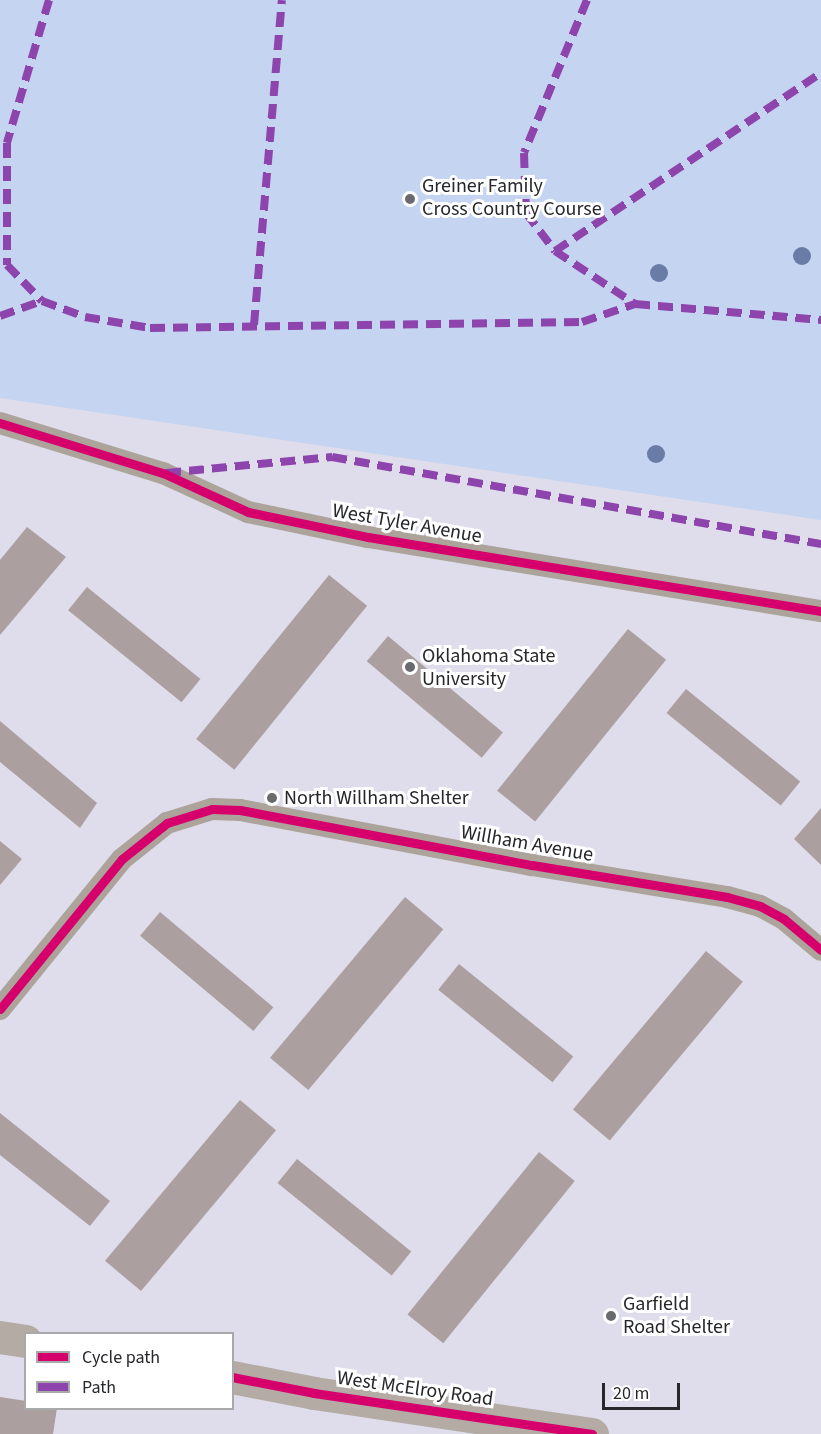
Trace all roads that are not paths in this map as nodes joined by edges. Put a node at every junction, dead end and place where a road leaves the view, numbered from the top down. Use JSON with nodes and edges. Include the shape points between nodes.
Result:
{"nodes":[{"id":1,"x":0,"y":423,"type":"edge"},
{"id":2,"x":821,"y":611,"type":"edge"},
{"id":3,"x":821,"y":950,"type":"edge"},
{"id":4,"x":0,"y":1009,"type":"edge"},
{"id":5,"x":0,"y":1337,"type":"edge"},
{"id":6,"x":24,"y":1341,"type":"edge"},
{"id":7,"x":234,"y":1377,"type":"edge"},
{"id":8,"x":592,"y":1434,"type":"edge"}],
"edges":[{"from":1,"to":2,"type":"street","name":"West Tyler Avenue","via":[[163,473],[248,512],[368,537]]},
{"from":3,"to":4,"type":"street","name":"Willham Avenue","via":[[784,919],[760,906],[727,897],[240,810],[212,809],[167,823],[122,859]]},
{"from":5,"to":6,"type":"street"},
{"from":7,"to":8,"type":"street","name":"West McElroy Road"}]}
